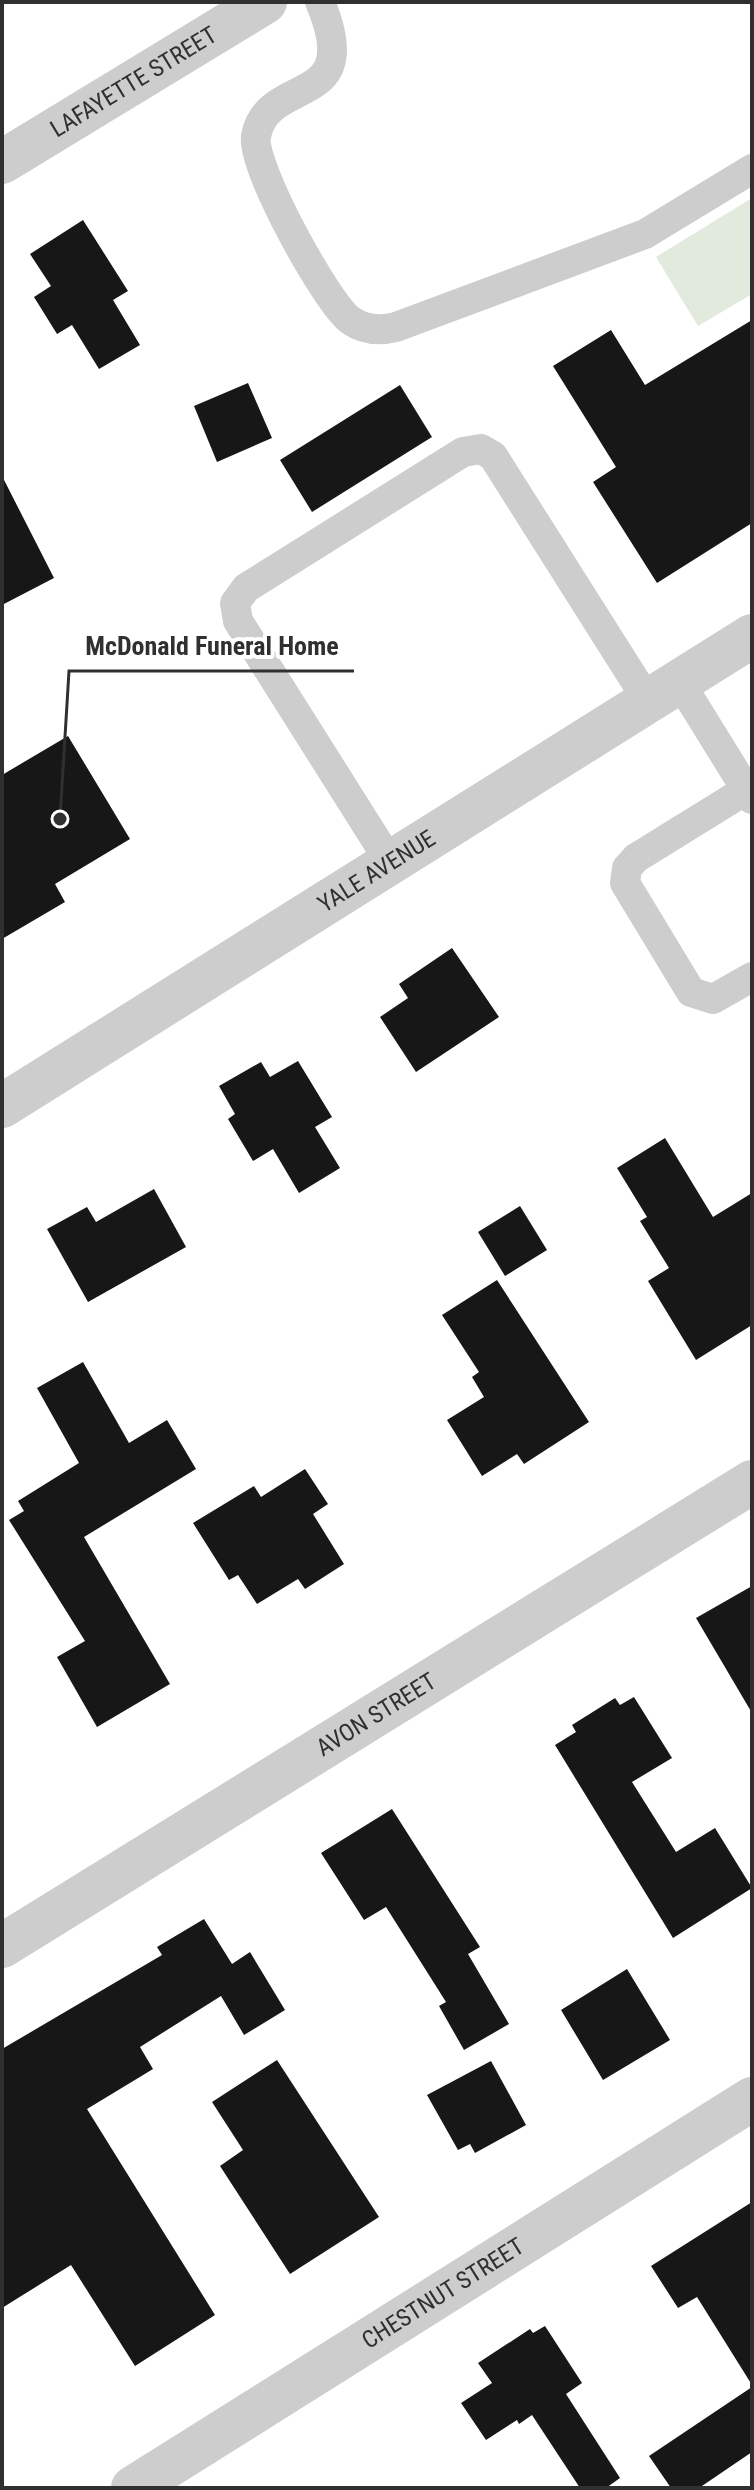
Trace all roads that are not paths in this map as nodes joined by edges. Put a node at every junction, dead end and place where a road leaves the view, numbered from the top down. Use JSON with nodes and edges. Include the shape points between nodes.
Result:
{"nodes":[{"id":1,"x":265,"y":2,"type":"edge"},
{"id":2,"x":320,"y":2,"type":"edge"},
{"id":3,"x":2,"y":162,"type":"edge"},
{"id":4,"x":752,"y":169,"type":"edge"},
{"id":5,"x":752,"y":636,"type":"edge"},
{"id":6,"x":663,"y":691,"type":"junction"},
{"id":7,"x":749,"y":794,"type":"edge"},
{"id":8,"x":390,"y":862,"type":"junction"},
{"id":9,"x":752,"y":977,"type":"edge"},
{"id":10,"x":2,"y":1106,"type":"edge"},
{"id":11,"x":752,"y":1482,"type":"edge"},
{"id":12,"x":2,"y":1946,"type":"edge"},
{"id":13,"x":752,"y":2099,"type":"edge"},
{"id":14,"x":133,"y":2488,"type":"edge"}],
"edges":[{"from":1,"to":3,"type":"street","name":"LAFAYETTE STREET"},
{"from":2,"to":4,"type":"lane","via":[[333,42],[329,69],[268,113],[256,148],[276,203],[353,322],[374,330],[396,327],[645,234]]},
{"from":5,"to":6,"type":"street","name":"YALE AVENUE"},
{"from":6,"to":7,"type":"lane"},
{"from":6,"to":8,"type":"street","name":"YALE AVENUE"},
{"from":6,"to":8,"type":"lane","via":[[493,456],[472,449],[424,476],[246,588],[235,603],[238,621]]},
{"from":7,"to":9,"type":"lane","via":[[636,858],[625,878],[691,992],[713,999]]},
{"from":8,"to":10,"type":"street","name":"YALE AVENUE"},
{"from":11,"to":12,"type":"street","name":"AVON STREET"},
{"from":13,"to":14,"type":"street","name":"CHESTNUT STREET"}]}
